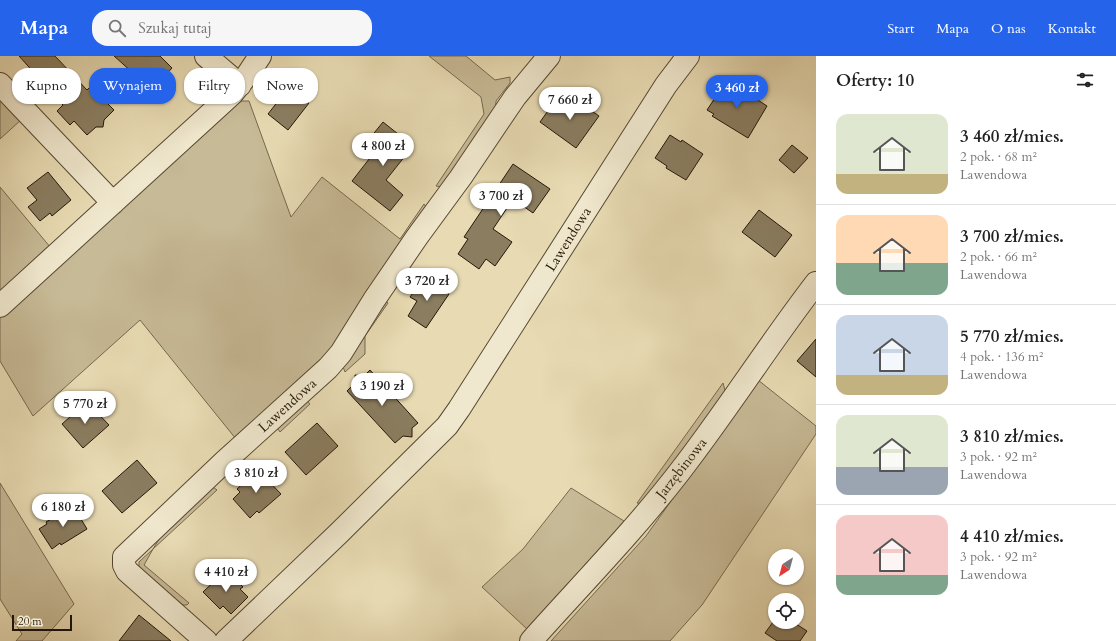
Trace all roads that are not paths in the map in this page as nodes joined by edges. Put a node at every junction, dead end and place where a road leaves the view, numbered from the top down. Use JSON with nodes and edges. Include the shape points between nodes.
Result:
{"nodes":[{"id":1,"x":206,"y":56,"type":"edge"},
{"id":2,"x":260,"y":56,"type":"edge"},
{"id":3,"x":549,"y":56,"type":"edge"},
{"id":4,"x":688,"y":56,"type":"edge"},
{"id":5,"x":220,"y":68,"type":"edge"},
{"id":6,"x":245,"y":78,"type":"edge"},
{"id":7,"x":0,"y":84,"type":"edge"},
{"id":8,"x":221,"y":104,"type":"edge"},
{"id":9,"x":113,"y":203,"type":"junction"},
{"id":10,"x":816,"y":283,"type":"edge"},
{"id":11,"x":0,"y":306,"type":"edge"},
{"id":12,"x":206,"y":641,"type":"edge"},
{"id":13,"x":226,"y":641,"type":"edge"},
{"id":14,"x":531,"y":641,"type":"edge"}],
"edges":[{"from":1,"to":5,"type":"street"},
{"from":2,"to":6,"type":"street"},
{"from":3,"to":12,"type":"street","name":"Lawendowa","via":[[515,97],[378,294],[341,353],[328,368],[124,557],[127,570]]},
{"from":4,"to":13,"type":"street","name":"Lawendowa","via":[[666,85],[447,426]]},
{"from":7,"to":9,"type":"street"},
{"from":8,"to":9,"type":"street"},
{"from":9,"to":11,"type":"street"},
{"from":10,"to":14,"type":"street","name":"Jarzębinowa","via":[[716,424],[680,470],[634,527]]}]}
